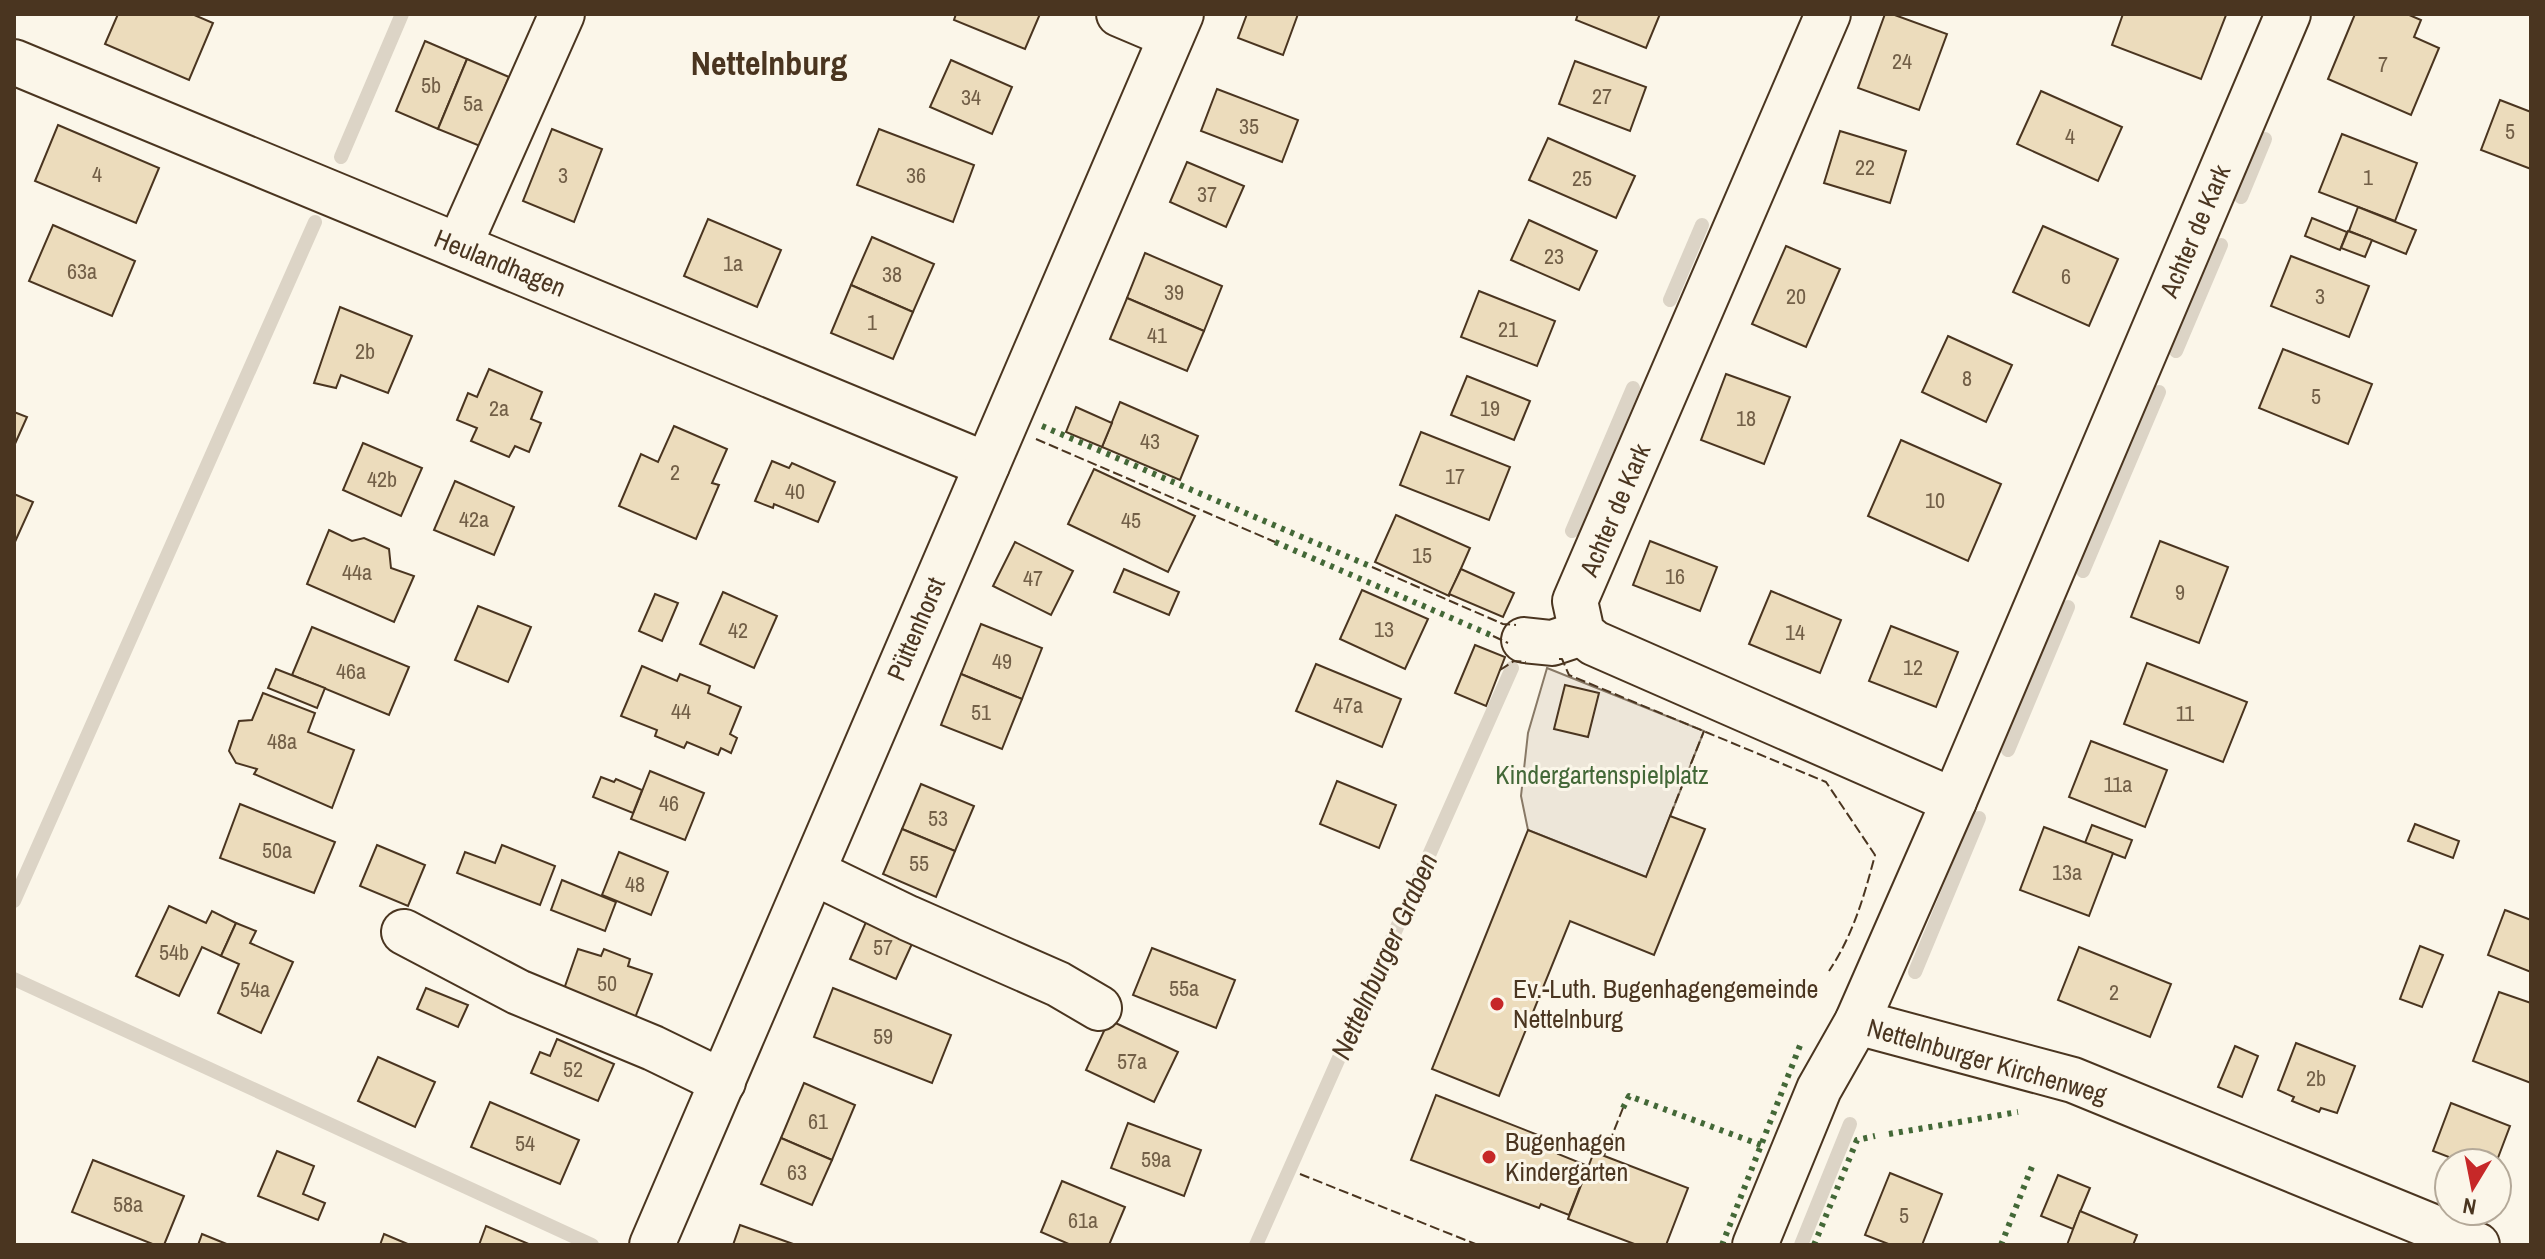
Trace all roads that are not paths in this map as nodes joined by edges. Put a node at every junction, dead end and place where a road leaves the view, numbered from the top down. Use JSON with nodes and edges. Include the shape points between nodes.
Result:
{"nodes":[{"id":1,"x":562,"y":14,"type":"edge"},
{"id":2,"x":1119,"y":14,"type":"edge"},
{"id":3,"x":1828,"y":14,"type":"edge"},
{"id":4,"x":2288,"y":14,"type":"edge"},
{"id":5,"x":1176,"y":25,"type":"edge"},
{"id":6,"x":14,"y":62,"type":"edge"},
{"id":7,"x":459,"y":246,"type":"junction"},
{"id":8,"x":987,"y":465,"type":"junction"},
{"id":9,"x":1582,"y":633,"type":"junction"},
{"id":10,"x":1524,"y":640,"type":"dead end"},
{"id":11,"x":1954,"y":801,"type":"junction"},
{"id":12,"x":813,"y":872,"type":"junction"},
{"id":13,"x":404,"y":932,"type":"dead end"},
{"id":14,"x":1099,"y":1008,"type":"dead end"},
{"id":15,"x":1857,"y":1022,"type":"junction"},
{"id":16,"x":723,"y":1082,"type":"junction"},
{"id":17,"x":652,"y":1245,"type":"edge"},
{"id":18,"x":1755,"y":1245,"type":"edge"},
{"id":19,"x":2477,"y":1245,"type":"edge"}],
"edges":[{"from":1,"to":7,"type":"street"},
{"from":2,"to":5,"type":"street"},
{"from":3,"to":9,"type":"street","name":"Achter de Kark","via":[[1575,601]]},
{"from":4,"to":11,"type":"street","name":"Achter de Kark"},
{"from":5,"to":8,"type":"street","name":"Püttenhorst"},
{"from":6,"to":7,"type":"street","name":"Heulandhagen"},
{"from":7,"to":8,"type":"street","name":"Heulandhagen"},
{"from":8,"to":12,"type":"street","name":"Püttenhorst"},
{"from":9,"to":10,"type":"street","via":[[1552,643]]},
{"from":9,"to":11,"type":"street","via":[[1594,643]]},
{"from":11,"to":15,"type":"street","name":"Achter de Kark"},
{"from":12,"to":14,"type":"street","via":[[1058,984]]},
{"from":12,"to":16,"type":"street","name":"Püttenhorst"},
{"from":13,"to":16,"type":"street","via":[[518,992]]},
{"from":15,"to":18,"type":"street","name":"Nettelnburger Kirchenweg","via":[[1819,1089]]},
{"from":15,"to":19,"type":"street","name":"Nettelnburger Kirchenweg","via":[[2073,1080]]},
{"from":16,"to":17,"type":"street","name":"Püttenhorst"}]}
